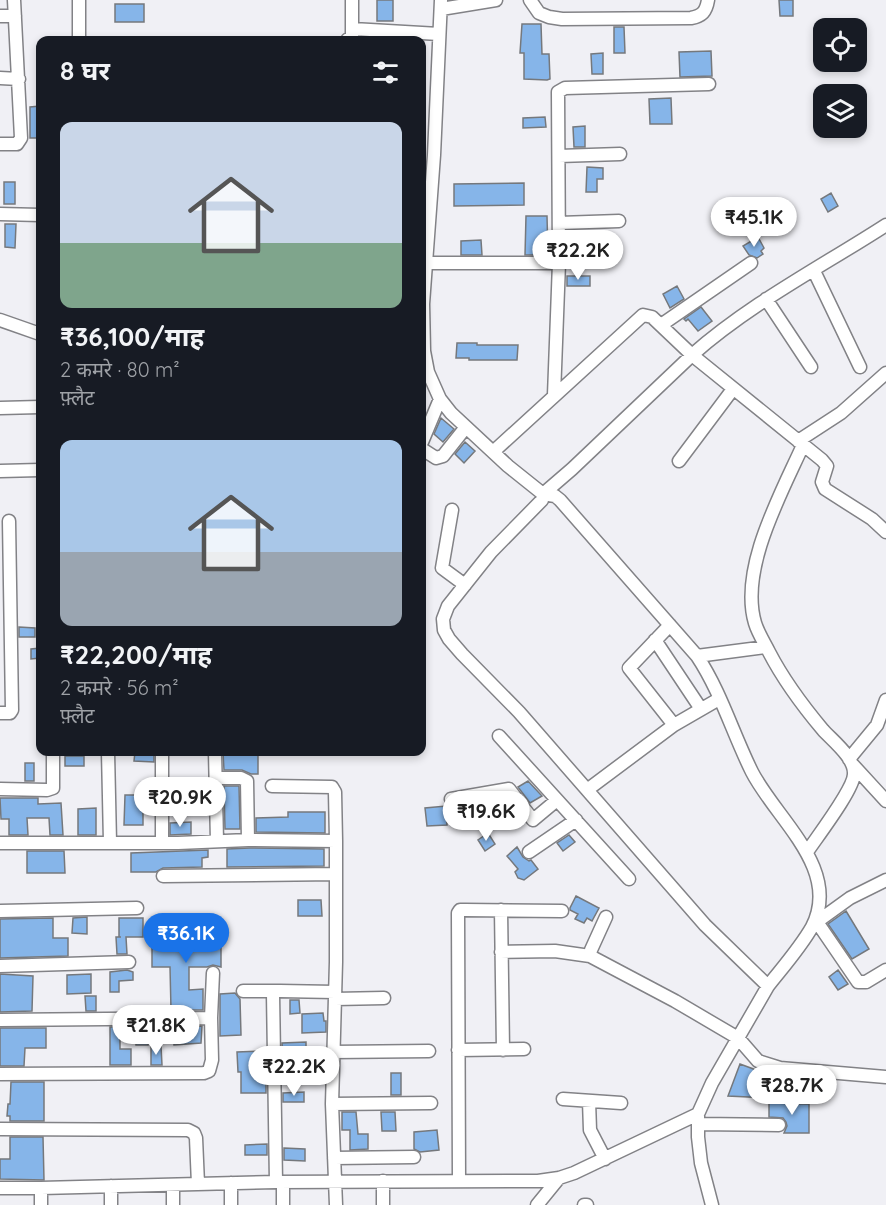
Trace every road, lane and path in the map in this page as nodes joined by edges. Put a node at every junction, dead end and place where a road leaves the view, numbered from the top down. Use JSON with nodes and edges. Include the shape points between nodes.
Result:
{"nodes":[{"id":1,"x":14,"y":0,"type":"edge"},
{"id":2,"x":79,"y":0,"type":"edge"},
{"id":3,"x":352,"y":0,"type":"edge"},
{"id":4,"x":496,"y":0,"type":"edge"},
{"id":5,"x":530,"y":0,"type":"edge"},
{"id":6,"x":708,"y":0,"type":"edge"},
{"id":7,"x":441,"y":4,"type":"edge"},
{"id":8,"x":0,"y":16,"type":"edge"},
{"id":9,"x":15,"y":16,"type":"junction"},
{"id":10,"x":439,"y":34,"type":"junction"},
{"id":11,"x":350,"y":35,"type":"edge"},
{"id":12,"x":79,"y":36,"type":"edge"},
{"id":13,"x":0,"y":78,"type":"edge"},
{"id":14,"x":19,"y":79,"type":"junction"},
{"id":15,"x":710,"y":84,"type":"dead end"},
{"id":16,"x":0,"y":144,"type":"edge"},
{"id":17,"x":620,"y":154,"type":"dead end"},
{"id":18,"x":559,"y":156,"type":"junction"},
{"id":19,"x":0,"y":214,"type":"edge"},
{"id":20,"x":36,"y":215,"type":"edge"},
{"id":21,"x":619,"y":221,"type":"dead end"},
{"id":22,"x":559,"y":223,"type":"junction"},
{"id":23,"x":886,"y":225,"type":"edge"},
{"id":24,"x":426,"y":242,"type":"edge"},
{"id":25,"x":426,"y":255,"type":"edge"},
{"id":26,"x":559,"y":263,"type":"junction"},
{"id":27,"x":751,"y":263,"type":"dead end"},
{"id":28,"x":814,"y":271,"type":"junction"},
{"id":29,"x":766,"y":299,"type":"junction"},
{"id":30,"x":0,"y":320,"type":"edge"},
{"id":31,"x":661,"y":325,"type":"junction"},
{"id":32,"x":36,"y":333,"type":"edge"},
{"id":33,"x":692,"y":354,"type":"junction"},
{"id":34,"x":426,"y":362,"type":"edge"},
{"id":35,"x":811,"y":367,"type":"dead end"},
{"id":36,"x":860,"y":367,"type":"dead end"},
{"id":37,"x":886,"y":373,"type":"edge"},
{"id":38,"x":733,"y":388,"type":"junction"},
{"id":39,"x":554,"y":395,"type":"junction"},
{"id":40,"x":440,"y":399,"type":"junction"},
{"id":41,"x":36,"y":407,"type":"edge"},
{"id":42,"x":0,"y":408,"type":"edge"},
{"id":43,"x":466,"y":427,"type":"junction"},
{"id":44,"x":426,"y":432,"type":"edge"},
{"id":45,"x":800,"y":443,"type":"junction"},
{"id":46,"x":426,"y":452,"type":"edge"},
{"id":47,"x":493,"y":452,"type":"junction"},
{"id":48,"x":679,"y":460,"type":"dead end"},
{"id":49,"x":36,"y":470,"type":"edge"},
{"id":50,"x":0,"y":471,"type":"edge"},
{"id":51,"x":543,"y":494,"type":"junction"},
{"id":52,"x":452,"y":510,"type":"dead end"},
{"id":53,"x":9,"y":521,"type":"dead end"},
{"id":54,"x":886,"y":532,"type":"edge"},
{"id":55,"x":465,"y":585,"type":"junction"},
{"id":56,"x":670,"y":625,"type":"junction"},
{"id":57,"x":655,"y":640,"type":"junction"},
{"id":58,"x":766,"y":646,"type":"junction"},
{"id":59,"x":697,"y":656,"type":"junction"},
{"id":60,"x":719,"y":699,"type":"junction"},
{"id":61,"x":886,"y":700,"type":"edge"},
{"id":62,"x":701,"y":709,"type":"junction"},
{"id":63,"x":0,"y":713,"type":"edge"},
{"id":64,"x":674,"y":725,"type":"junction"},
{"id":65,"x":499,"y":736,"type":"dead end"},
{"id":66,"x":53,"y":756,"type":"edge"},
{"id":67,"x":108,"y":756,"type":"edge"},
{"id":68,"x":162,"y":756,"type":"edge"},
{"id":69,"x":215,"y":756,"type":"edge"},
{"id":70,"x":851,"y":762,"type":"junction"},
{"id":71,"x":216,"y":778,"type":"junction"},
{"id":72,"x":272,"y":786,"type":"dead end"},
{"id":73,"x":0,"y":789,"type":"edge"},
{"id":74,"x":587,"y":790,"type":"junction"},
{"id":75,"x":451,"y":799,"type":"dead end"},
{"id":76,"x":557,"y":800,"type":"junction"},
{"id":77,"x":886,"y":801,"type":"edge"},
{"id":78,"x":576,"y":820,"type":"junction"},
{"id":79,"x":248,"y":840,"type":"junction"},
{"id":80,"x":217,"y":841,"type":"junction"},
{"id":81,"x":336,"y":841,"type":"junction"},
{"id":82,"x":110,"y":842,"type":"junction"},
{"id":83,"x":0,"y":843,"type":"edge"},
{"id":84,"x":162,"y":843,"type":"junction"},
{"id":85,"x":529,"y":852,"type":"dead end"},
{"id":86,"x":807,"y":852,"type":"junction"},
{"id":87,"x":336,"y":874,"type":"junction"},
{"id":88,"x":163,"y":876,"type":"dead end"},
{"id":89,"x":629,"y":879,"type":"dead end"},
{"id":90,"x":886,"y":880,"type":"edge"},
{"id":91,"x":137,"y":909,"type":"dead end"},
{"id":92,"x":501,"y":910,"type":"junction"},
{"id":93,"x":0,"y":911,"type":"edge"},
{"id":94,"x":562,"y":911,"type":"dead end"},
{"id":95,"x":606,"y":917,"type":"dead end"},
{"id":96,"x":815,"y":923,"type":"junction"},
{"id":97,"x":501,"y":952,"type":"junction"},
{"id":98,"x":590,"y":956,"type":"junction"},
{"id":99,"x":129,"y":962,"type":"dead end"},
{"id":100,"x":0,"y":966,"type":"edge"},
{"id":101,"x":886,"y":970,"type":"edge"},
{"id":102,"x":213,"y":973,"type":"dead end"},
{"id":103,"x":768,"y":986,"type":"junction"},
{"id":104,"x":243,"y":991,"type":"dead end"},
{"id":105,"x":275,"y":991,"type":"junction"},
{"id":106,"x":335,"y":996,"type":"junction"},
{"id":107,"x":384,"y":998,"type":"dead end"},
{"id":108,"x":211,"y":1018,"type":"junction"},
{"id":109,"x":0,"y":1020,"type":"edge"},
{"id":110,"x":738,"y":1038,"type":"junction"},
{"id":111,"x":524,"y":1049,"type":"dead end"},
{"id":112,"x":458,"y":1050,"type":"junction"},
{"id":113,"x":503,"y":1050,"type":"junction"},
{"id":114,"x":429,"y":1051,"type":"dead end"},
{"id":115,"x":333,"y":1052,"type":"junction"},
{"id":116,"x":0,"y":1074,"type":"edge"},
{"id":117,"x":886,"y":1077,"type":"edge"},
{"id":118,"x":563,"y":1099,"type":"dead end"},
{"id":119,"x":589,"y":1101,"type":"junction"},
{"id":120,"x":431,"y":1102,"type":"dead end"},
{"id":121,"x":621,"y":1102,"type":"dead end"},
{"id":122,"x":332,"y":1104,"type":"junction"},
{"id":123,"x":698,"y":1118,"type":"junction"},
{"id":124,"x":779,"y":1125,"type":"dead end"},
{"id":125,"x":0,"y":1129,"type":"edge"},
{"id":126,"x":414,"y":1157,"type":"dead end"},
{"id":127,"x":334,"y":1158,"type":"junction"},
{"id":128,"x":605,"y":1159,"type":"junction"},
{"id":129,"x":560,"y":1178,"type":"junction"},
{"id":130,"x":459,"y":1180,"type":"junction"},
{"id":131,"x":383,"y":1181,"type":"junction"},
{"id":132,"x":279,"y":1182,"type":"junction"},
{"id":133,"x":335,"y":1182,"type":"junction"},
{"id":134,"x":231,"y":1183,"type":"junction"},
{"id":135,"x":198,"y":1184,"type":"junction"},
{"id":136,"x":173,"y":1185,"type":"junction"},
{"id":137,"x":111,"y":1186,"type":"junction"},
{"id":138,"x":0,"y":1188,"type":"edge"},
{"id":139,"x":41,"y":1188,"type":"junction"},
{"id":140,"x":41,"y":1205,"type":"edge"},
{"id":141,"x":111,"y":1205,"type":"edge"},
{"id":142,"x":173,"y":1205,"type":"edge"},
{"id":143,"x":231,"y":1205,"type":"edge"},
{"id":144,"x":284,"y":1205,"type":"edge"},
{"id":145,"x":336,"y":1205,"type":"edge"},
{"id":146,"x":383,"y":1205,"type":"edge"},
{"id":147,"x":537,"y":1205,"type":"edge"},
{"id":148,"x":712,"y":1205,"type":"edge"}],
"edges":[{"from":1,"to":9,"type":"street"},
{"from":2,"to":12,"type":"street"},
{"from":3,"to":11,"type":"street"},
{"from":4,"to":7,"type":"street"},
{"from":5,"to":6,"type":"street","via":[[539,13],[549,17],[581,20],[691,18],[705,12]]},
{"from":7,"to":10,"type":"street"},
{"from":8,"to":9,"type":"street"},
{"from":9,"to":14,"type":"street"},
{"from":10,"to":11,"type":"street"},
{"from":10,"to":24,"type":"street"},
{"from":13,"to":14,"type":"street"},
{"from":14,"to":16,"type":"street","via":[[20,141]]},
{"from":15,"to":18,"type":"street","via":[[561,89],[557,99]]},
{"from":17,"to":18,"type":"street"},
{"from":18,"to":22,"type":"street"},
{"from":19,"to":20,"type":"street"},
{"from":21,"to":22,"type":"street"},
{"from":22,"to":26,"type":"street"},
{"from":23,"to":28,"type":"street"},
{"from":25,"to":26,"type":"street"},
{"from":26,"to":39,"type":"street"},
{"from":27,"to":31,"type":"street"},
{"from":28,"to":29,"type":"street"},
{"from":28,"to":36,"type":"street"},
{"from":29,"to":33,"type":"street"},
{"from":29,"to":35,"type":"street"},
{"from":30,"to":32,"type":"street"},
{"from":31,"to":33,"type":"street"},
{"from":31,"to":39,"type":"street","via":[[652,316],[643,315]]},
{"from":33,"to":38,"type":"street"},
{"from":33,"to":51,"type":"street"},
{"from":34,"to":40,"type":"street"},
{"from":37,"to":45,"type":"street"},
{"from":38,"to":45,"type":"street"},
{"from":38,"to":48,"type":"street"},
{"from":39,"to":47,"type":"street"},
{"from":40,"to":43,"type":"street"},
{"from":40,"to":44,"type":"street"},
{"from":41,"to":42,"type":"street"},
{"from":43,"to":46,"type":"street","via":[[443,456],[436,458]]},
{"from":43,"to":47,"type":"street"},
{"from":45,"to":54,"type":"street","via":[[827,466],[822,482],[825,489]]},
{"from":45,"to":58,"type":"street","via":[[753,575],[755,623]]},
{"from":47,"to":51,"type":"street"},
{"from":49,"to":50,"type":"street"},
{"from":51,"to":55,"type":"street","via":[[542,500]]},
{"from":51,"to":56,"type":"street","via":[[560,500]]},
{"from":52,"to":55,"type":"street","via":[[442,568]]},
{"from":53,"to":63,"type":"street","via":[[12,710]]},
{"from":55,"to":74,"type":"street","via":[[443,619],[449,639]]},
{"from":56,"to":57,"type":"street"},
{"from":56,"to":59,"type":"street"},
{"from":57,"to":62,"type":"street"},
{"from":57,"to":64,"type":"street","via":[[629,665],[629,670]]},
{"from":58,"to":59,"type":"street"},
{"from":58,"to":70,"type":"street","via":[[799,702]]},
{"from":59,"to":60,"type":"street"},
{"from":60,"to":62,"type":"street"},
{"from":60,"to":86,"type":"street","via":[[760,787]]},
{"from":61,"to":70,"type":"street","via":[[877,725]]},
{"from":62,"to":64,"type":"street"},
{"from":64,"to":74,"type":"street"},
{"from":65,"to":76,"type":"street"},
{"from":66,"to":73,"type":"street","via":[[53,789]]},
{"from":67,"to":82,"type":"street"},
{"from":68,"to":84,"type":"street"},
{"from":69,"to":71,"type":"street"},
{"from":70,"to":77,"type":"street"},
{"from":70,"to":86,"type":"street","via":[[854,778]]},
{"from":71,"to":79,"type":"street","via":[[247,781]]},
{"from":71,"to":80,"type":"street"},
{"from":72,"to":81,"type":"street","via":[[332,787]]},
{"from":74,"to":103,"type":"street","via":[[705,925]]},
{"from":75,"to":76,"type":"street","via":[[509,789],[533,820]]},
{"from":76,"to":78,"type":"street"},
{"from":78,"to":85,"type":"street"},
{"from":78,"to":89,"type":"street"},
{"from":79,"to":80,"type":"street"},
{"from":79,"to":81,"type":"street"},
{"from":80,"to":84,"type":"street"},
{"from":81,"to":87,"type":"street"},
{"from":82,"to":83,"type":"street"},
{"from":82,"to":84,"type":"street"},
{"from":86,"to":96,"type":"street","via":[[818,882]]},
{"from":87,"to":88,"type":"street"},
{"from":87,"to":106,"type":"street"},
{"from":90,"to":96,"type":"street","via":[[850,898]]},
{"from":91,"to":93,"type":"street"},
{"from":92,"to":94,"type":"street"},
{"from":92,"to":97,"type":"street"},
{"from":92,"to":112,"type":"street","via":[[458,913]]},
{"from":95,"to":98,"type":"street"},
{"from":96,"to":101,"type":"street","via":[[858,982],[866,982]]},
{"from":96,"to":103,"type":"street"},
{"from":97,"to":98,"type":"street","via":[[555,951]]},
{"from":97,"to":113,"type":"street"},
{"from":98,"to":110,"type":"street"},
{"from":99,"to":100,"type":"street"},
{"from":102,"to":108,"type":"street"},
{"from":103,"to":110,"type":"street"},
{"from":104,"to":105,"type":"street"},
{"from":105,"to":106,"type":"street"},
{"from":105,"to":132,"type":"street","via":[[272,1000]]},
{"from":106,"to":107,"type":"street"},
{"from":106,"to":115,"type":"street"},
{"from":108,"to":109,"type":"street"},
{"from":108,"to":116,"type":"street","via":[[212,1066],[204,1073]]},
{"from":110,"to":117,"type":"street","via":[[758,1061],[772,1067]]},
{"from":110,"to":123,"type":"street","via":[[712,1083]]},
{"from":111,"to":113,"type":"street"},
{"from":112,"to":113,"type":"street"},
{"from":112,"to":130,"type":"street"},
{"from":114,"to":115,"type":"street"},
{"from":115,"to":122,"type":"street"},
{"from":118,"to":119,"type":"street"},
{"from":119,"to":121,"type":"street"},
{"from":119,"to":128,"type":"street","via":[[591,1137]]},
{"from":120,"to":122,"type":"street"},
{"from":122,"to":127,"type":"street"},
{"from":123,"to":124,"type":"street"},
{"from":123,"to":128,"type":"street"},
{"from":123,"to":148,"type":"street","via":[[701,1163]]},
{"from":125,"to":135,"type":"street","via":[[188,1130],[196,1138]]},
{"from":126,"to":127,"type":"street"},
{"from":127,"to":133,"type":"street"},
{"from":128,"to":129,"type":"street"},
{"from":129,"to":130,"type":"street"},
{"from":129,"to":147,"type":"street"},
{"from":130,"to":131,"type":"street"},
{"from":131,"to":133,"type":"street"},
{"from":131,"to":146,"type":"street"},
{"from":132,"to":133,"type":"street"},
{"from":132,"to":134,"type":"street"},
{"from":132,"to":144,"type":"street"},
{"from":133,"to":145,"type":"street"},
{"from":134,"to":135,"type":"street"},
{"from":134,"to":143,"type":"street"},
{"from":135,"to":136,"type":"street"},
{"from":136,"to":137,"type":"street"},
{"from":136,"to":142,"type":"street"},
{"from":137,"to":139,"type":"street"},
{"from":137,"to":141,"type":"street"},
{"from":138,"to":139,"type":"street"},
{"from":139,"to":140,"type":"street"}]}
